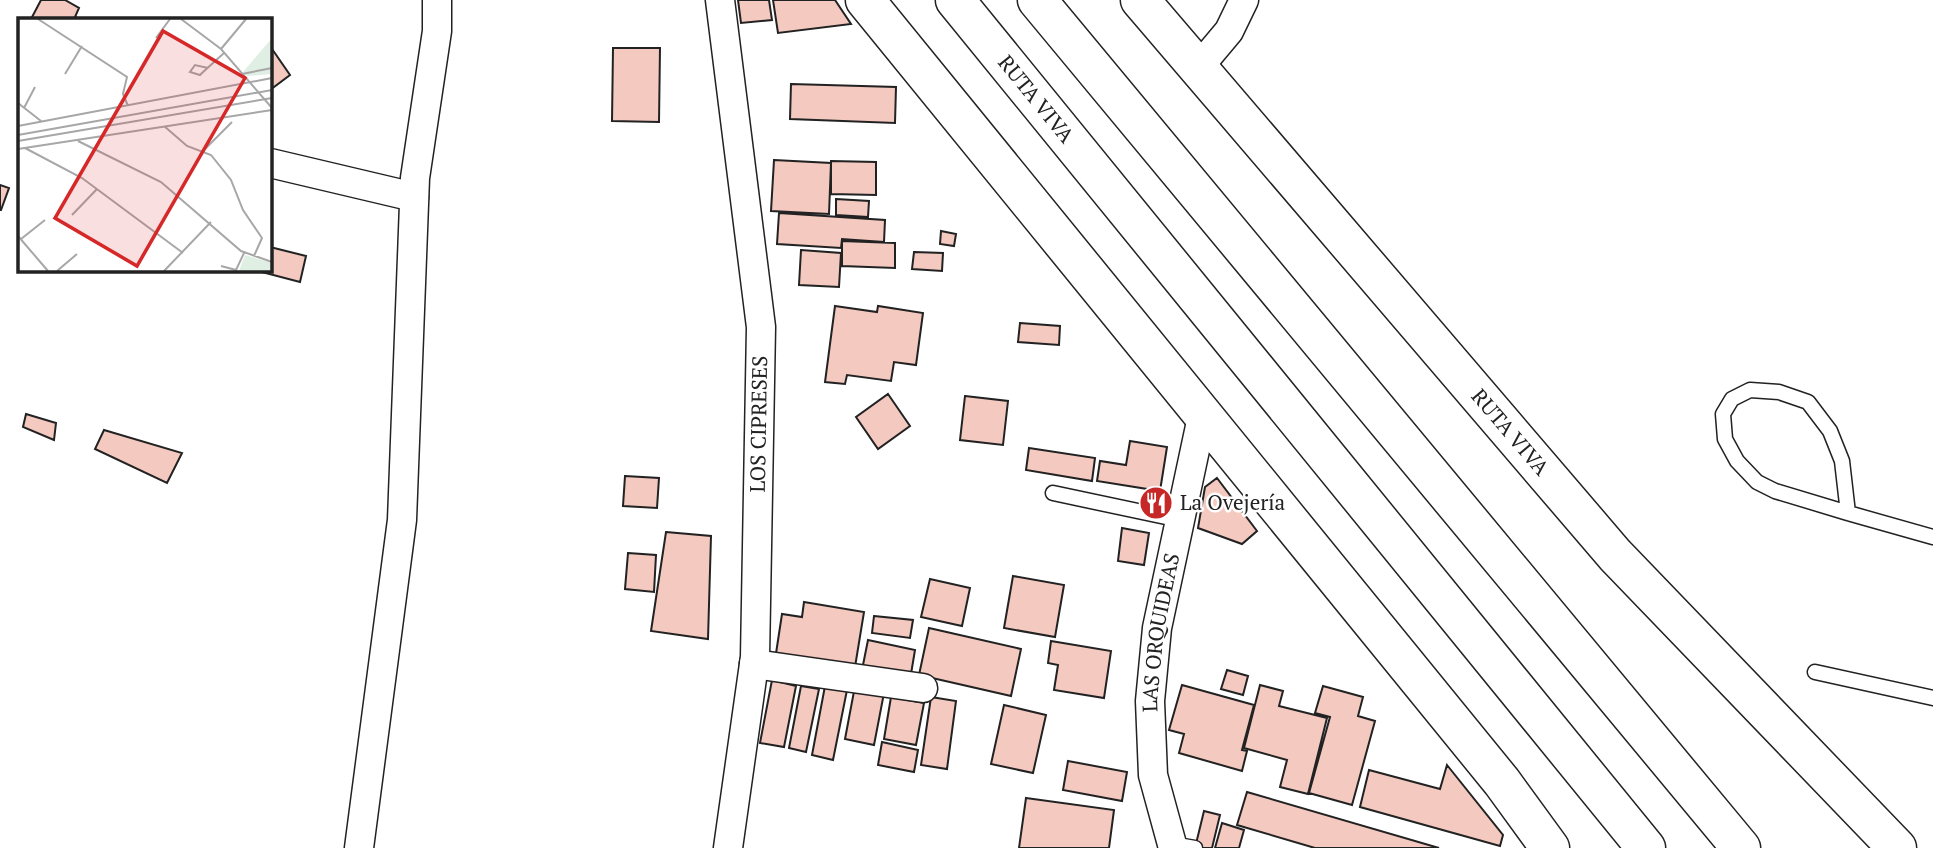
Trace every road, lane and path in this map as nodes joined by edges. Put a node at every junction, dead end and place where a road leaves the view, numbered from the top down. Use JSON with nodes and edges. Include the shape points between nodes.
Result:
{"nodes":[{"id":1,"x":437,"y":0,"type":"edge"},
{"id":2,"x":720,"y":0,"type":"edge"},
{"id":3,"x":865,"y":0,"type":"edge"},
{"id":4,"x":956,"y":0,"type":"edge"},
{"id":5,"x":1037,"y":0,"type":"edge"},
{"id":6,"x":1140,"y":0,"type":"edge"},
{"id":7,"x":1244,"y":0,"type":"edge"},
{"id":8,"x":1198,"y":68,"type":"junction"},
{"id":9,"x":271,"y":163,"type":"edge"},
{"id":10,"x":414,"y":197,"type":"junction"},
{"id":11,"x":1202,"y":417,"type":"junction"},
{"id":12,"x":1053,"y":493,"type":"dead end"},
{"id":13,"x":1848,"y":513,"type":"junction"},
{"id":14,"x":1180,"y":520,"type":"junction"},
{"id":15,"x":1933,"y":537,"type":"edge"},
{"id":16,"x":754,"y":664,"type":"junction"},
{"id":17,"x":1815,"y":672,"type":"dead end"},
{"id":18,"x":923,"y":688,"type":"dead end"},
{"id":19,"x":1933,"y":698,"type":"edge"},
{"id":20,"x":1180,"y":847,"type":"edge"},
{"id":21,"x":359,"y":848,"type":"edge"},
{"id":22,"x":728,"y":848,"type":"edge"},
{"id":23,"x":1550,"y":848,"type":"edge"},
{"id":24,"x":1646,"y":848,"type":"edge"},
{"id":25,"x":1741,"y":848,"type":"edge"},
{"id":26,"x":1897,"y":848,"type":"edge"}],
"edges":[{"from":1,"to":10,"type":"street","via":[[437,31]]},
{"from":2,"to":16,"type":"street","name":"LOS CIPRESES","via":[[761,327]]},
{"from":3,"to":11,"type":"main road"},
{"from":4,"to":24,"type":"main road","name":"RUTA VIVA"},
{"from":5,"to":25,"type":"main road"},
{"from":6,"to":8,"type":"main road","name":"RUTA VIVA"},
{"from":7,"to":8,"type":"street","via":[[1229,32]]},
{"from":8,"to":26,"type":"main road","name":"RUTA VIVA","via":[[1615,555]]},
{"from":9,"to":10,"type":"street"},
{"from":10,"to":21,"type":"street","via":[[402,520]]},
{"from":11,"to":14,"type":"street","name":"LAS ORQUIDEAS"},
{"from":11,"to":23,"type":"main road","via":[[1502,782]]},
{"from":12,"to":14,"type":"lane"},
{"from":13,"to":13,"type":"lane","via":[[1757,482],[1737,461],[1725,439],[1723,414],[1732,399],[1749,390],[1779,392],[1808,402],[1830,431],[1842,461]]},
{"from":13,"to":15,"type":"lane"},
{"from":14,"to":20,"type":"street","name":"LAS ORQUIDEAS","via":[[1157,628],[1150,701],[1153,775]]},
{"from":16,"to":18,"type":"street"},
{"from":16,"to":22,"type":"street","name":"LOS CIPRESES"},
{"from":17,"to":19,"type":"lane"}]}
